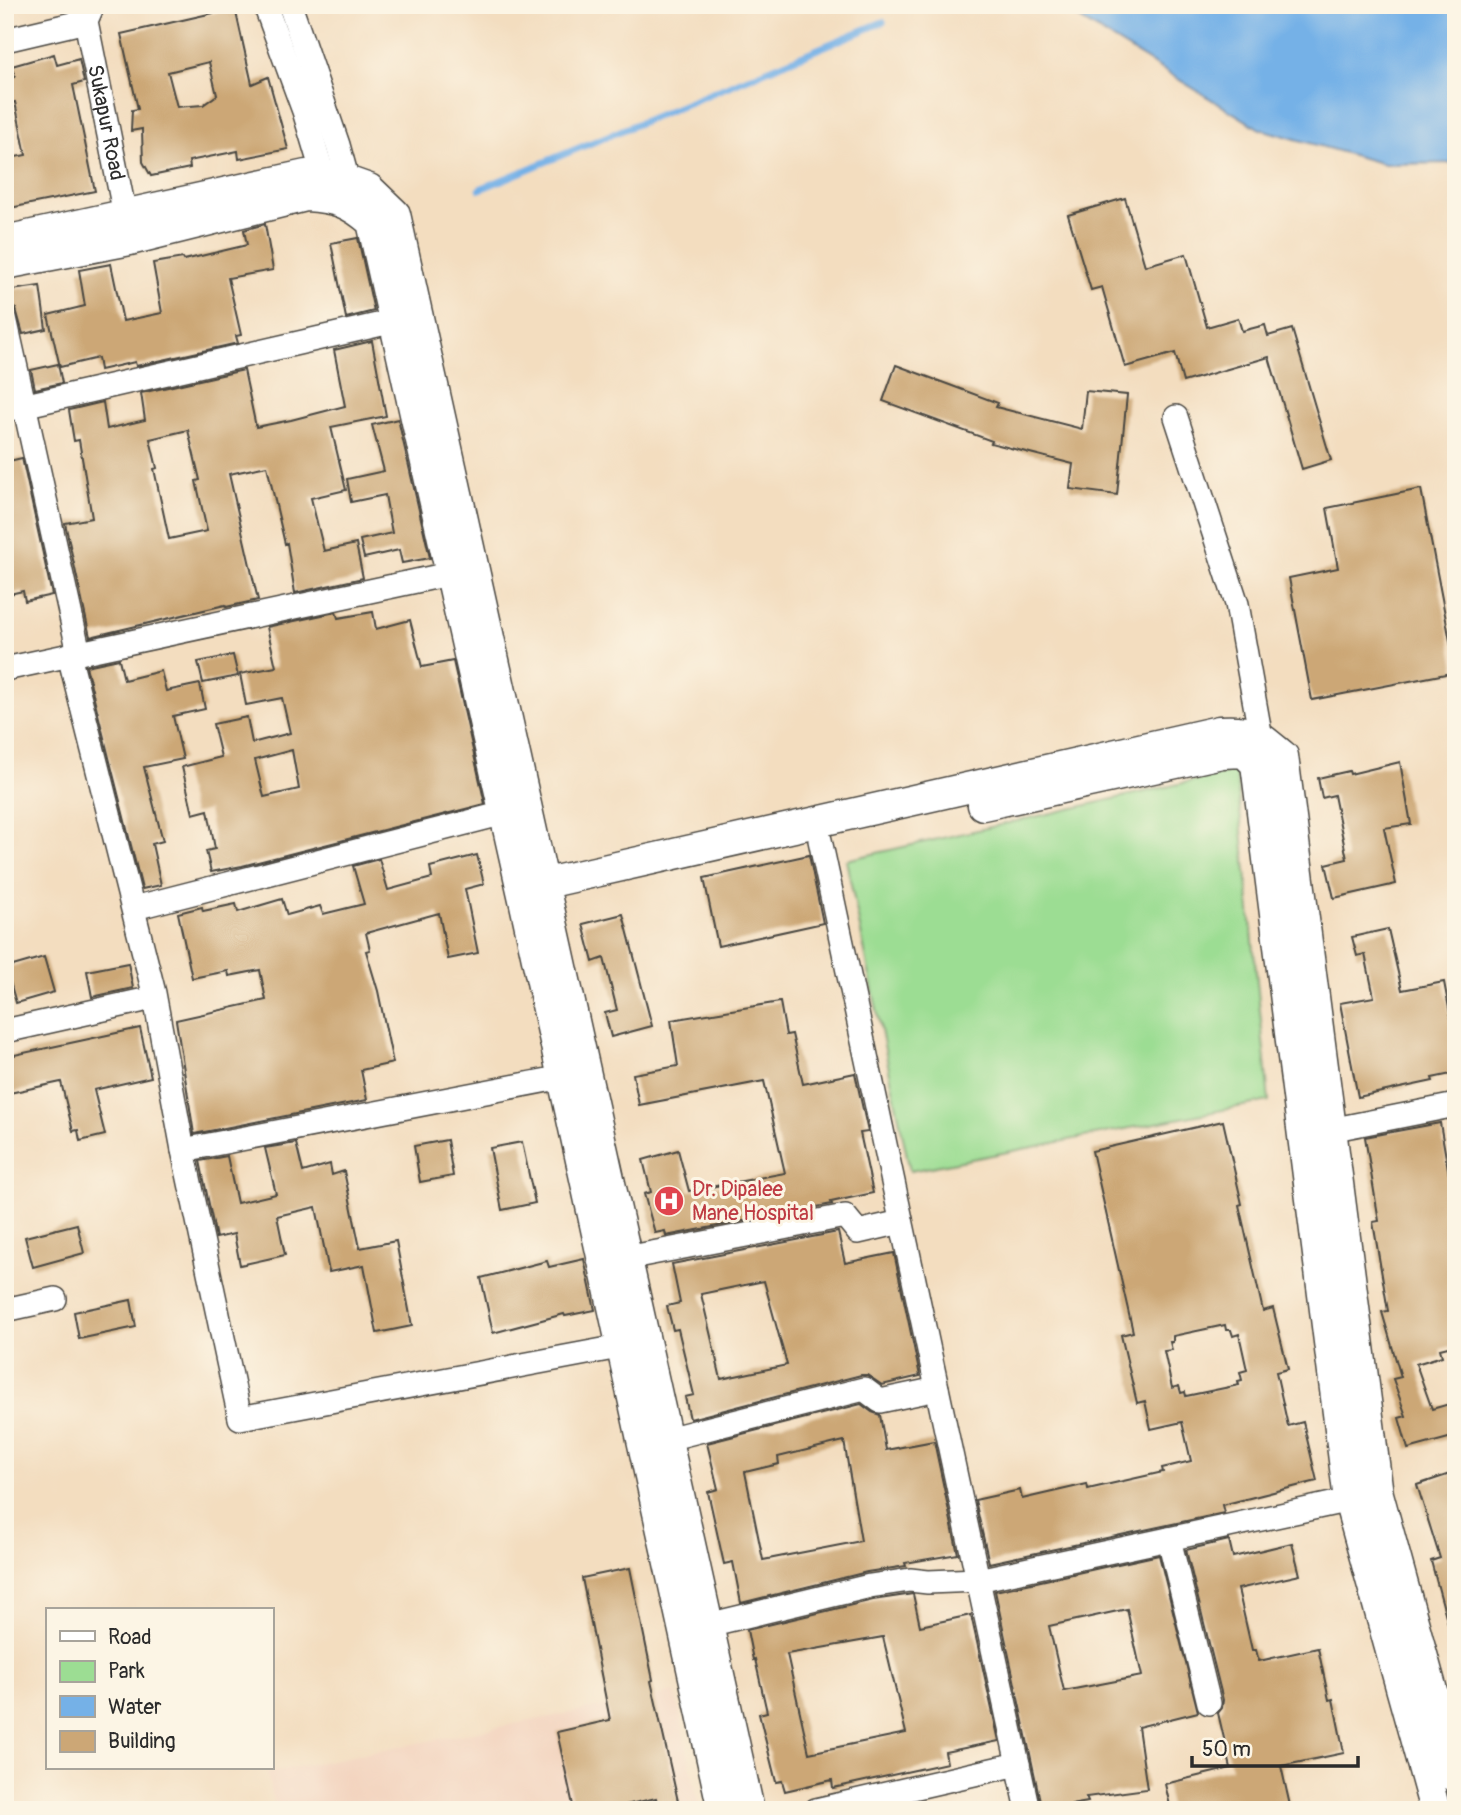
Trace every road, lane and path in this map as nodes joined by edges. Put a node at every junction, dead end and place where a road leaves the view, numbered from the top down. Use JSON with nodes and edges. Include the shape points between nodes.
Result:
{"nodes":[{"id":1,"x":265,"y":5,"type":"edge"},
{"id":2,"x":290,"y":5,"type":"edge"},
{"id":3,"x":89,"y":13,"type":"edge"},
{"id":4,"x":5,"y":40,"type":"edge"},
{"id":5,"x":339,"y":191,"type":"junction"},
{"id":6,"x":127,"y":227,"type":"junction"},
{"id":7,"x":5,"y":241,"type":"edge"},
{"id":8,"x":5,"y":264,"type":"edge"},
{"id":9,"x":5,"y":318,"type":"edge"},
{"id":10,"x":405,"y":318,"type":"junction"},
{"id":11,"x":15,"y":408,"type":"edge"},
{"id":12,"x":1176,"y":417,"type":"dead end"},
{"id":13,"x":450,"y":574,"type":"junction"},
{"id":14,"x":74,"y":654,"type":"junction"},
{"id":15,"x":5,"y":668,"type":"edge"},
{"id":16,"x":1261,"y":738,"type":"junction"},
{"id":17,"x":515,"y":810,"type":"junction"},
{"id":18,"x":820,"y":840,"type":"junction"},
{"id":19,"x":534,"y":894,"type":"junction"},
{"id":20,"x":134,"y":908,"type":"junction"},
{"id":21,"x":1292,"y":936,"type":"junction"},
{"id":22,"x":140,"y":1001,"type":"dead end"},
{"id":23,"x":5,"y":1031,"type":"edge"},
{"id":24,"x":573,"y":1075,"type":"junction"},
{"id":25,"x":1456,"y":1104,"type":"edge"},
{"id":26,"x":1330,"y":1130,"type":"junction"},
{"id":27,"x":183,"y":1150,"type":"junction"},
{"id":28,"x":901,"y":1222,"type":"junction"},
{"id":29,"x":626,"y":1258,"type":"junction"},
{"id":30,"x":55,"y":1299,"type":"dead end"},
{"id":31,"x":5,"y":1310,"type":"edge"},
{"id":32,"x":633,"y":1345,"type":"junction"},
{"id":33,"x":937,"y":1389,"type":"junction"},
{"id":34,"x":667,"y":1439,"type":"junction"},
{"id":35,"x":1364,"y":1497,"type":"junction"},
{"id":36,"x":1169,"y":1539,"type":"junction"},
{"id":37,"x":978,"y":1580,"type":"junction"},
{"id":38,"x":708,"y":1625,"type":"junction"},
{"id":39,"x":1209,"y":1703,"type":"dead end"},
{"id":40,"x":1018,"y":1764,"type":"junction"},
{"id":41,"x":1456,"y":1778,"type":"edge"},
{"id":42,"x":723,"y":1810,"type":"edge"},
{"id":43,"x":749,"y":1810,"type":"edge"},
{"id":44,"x":816,"y":1810,"type":"edge"},
{"id":45,"x":1028,"y":1810,"type":"edge"},
{"id":46,"x":1435,"y":1810,"type":"edge"}],
"edges":[{"from":1,"to":5,"type":"street"},
{"from":2,"to":5,"type":"street","via":[[319,86]]},
{"from":3,"to":4,"type":"street"},
{"from":3,"to":6,"type":"street","name":"Sukapur Road"},
{"from":5,"to":6,"type":"street"},
{"from":5,"to":10,"type":"street","via":[[372,222]]},
{"from":6,"to":7,"type":"street"},
{"from":6,"to":8,"type":"street"},
{"from":9,"to":11,"type":"street"},
{"from":10,"to":11,"type":"street"},
{"from":10,"to":13,"type":"street"},
{"from":10,"to":17,"type":"street"},
{"from":11,"to":14,"type":"street"},
{"from":12,"to":16,"type":"street","via":[[1237,604]]},
{"from":13,"to":14,"type":"street"},
{"from":13,"to":17,"type":"street"},
{"from":14,"to":15,"type":"street"},
{"from":14,"to":20,"type":"street"},
{"from":16,"to":19,"type":"street","via":[[1245,730],[1219,731]]},
{"from":16,"to":21,"type":"street","via":[[1283,755]]},
{"from":17,"to":19,"type":"street"},
{"from":17,"to":20,"type":"street"},
{"from":18,"to":19,"type":"street"},
{"from":18,"to":21,"type":"street","via":[[1244,752],[1256,764]]},
{"from":18,"to":28,"type":"street"},
{"from":19,"to":24,"type":"street"},
{"from":20,"to":27,"type":"street"},
{"from":21,"to":26,"type":"street"},
{"from":21,"to":35,"type":"street"},
{"from":22,"to":23,"type":"street"},
{"from":24,"to":27,"type":"street"},
{"from":24,"to":29,"type":"street"},
{"from":24,"to":32,"type":"street"},
{"from":25,"to":26,"type":"street"},
{"from":26,"to":35,"type":"street"},
{"from":27,"to":32,"type":"street","via":[[240,1418]]},
{"from":28,"to":29,"type":"street","via":[[858,1232],[845,1216]]},
{"from":28,"to":33,"type":"street"},
{"from":29,"to":32,"type":"street"},
{"from":30,"to":31,"type":"street"},
{"from":32,"to":34,"type":"street"},
{"from":32,"to":42,"type":"street"},
{"from":33,"to":34,"type":"street","via":[[880,1401],[864,1389]]},
{"from":33,"to":37,"type":"street"},
{"from":34,"to":38,"type":"street"},
{"from":35,"to":36,"type":"street"},
{"from":35,"to":41,"type":"street"},
{"from":35,"to":46,"type":"street"},
{"from":36,"to":37,"type":"street"},
{"from":36,"to":39,"type":"street"},
{"from":37,"to":38,"type":"street","via":[[910,1580],[870,1586]]},
{"from":37,"to":40,"type":"street"},
{"from":38,"to":43,"type":"street"},
{"from":40,"to":44,"type":"street"},
{"from":40,"to":45,"type":"street"}]}
